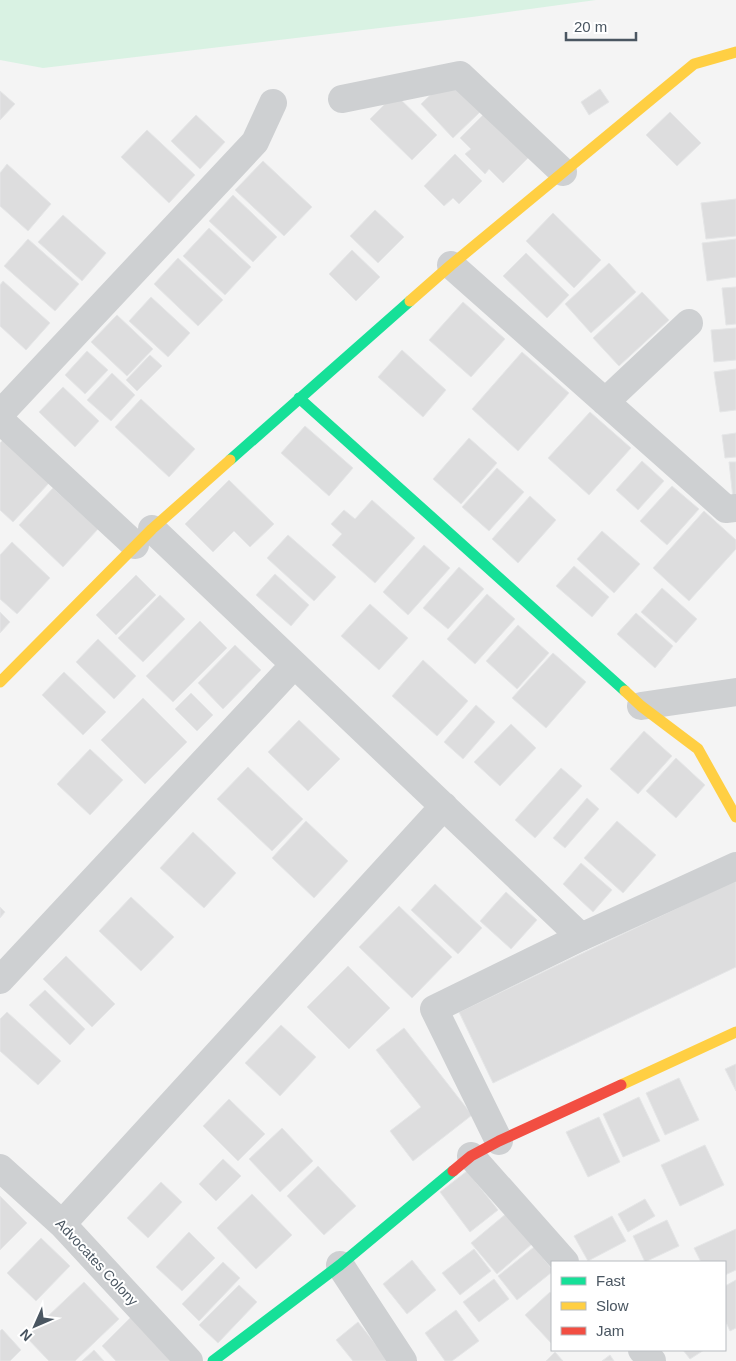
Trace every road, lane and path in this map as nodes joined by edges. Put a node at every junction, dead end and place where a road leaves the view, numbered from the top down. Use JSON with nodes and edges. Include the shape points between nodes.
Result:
{"nodes":[{"id":1,"x":736,"y":52,"type":"edge"},
{"id":2,"x":342,"y":99,"type":"dead end"},
{"id":3,"x":273,"y":103,"type":"dead end"},
{"id":4,"x":563,"y":172,"type":"junction"},
{"id":5,"x":451,"y":265,"type":"junction"},
{"id":6,"x":689,"y":323,"type":"dead end"},
{"id":7,"x":299,"y":398,"type":"junction"},
{"id":8,"x":605,"y":402,"type":"junction"},
{"id":9,"x":0,"y":414,"type":"edge"},
{"id":10,"x":0,"y":420,"type":"edge"},
{"id":11,"x":736,"y":508,"type":"edge"},
{"id":12,"x":143,"y":537,"type":"junction"},
{"id":13,"x":294,"y":665,"type":"junction"},
{"id":14,"x":0,"y":682,"type":"edge"},
{"id":15,"x":736,"y":692,"type":"edge"},
{"id":16,"x":641,"y":706,"type":"junction"},
{"id":17,"x":444,"y":806,"type":"junction"},
{"id":18,"x":736,"y":817,"type":"edge"},
{"id":19,"x":736,"y":866,"type":"edge"},
{"id":20,"x":581,"y":937,"type":"junction"},
{"id":21,"x":0,"y":980,"type":"edge"},
{"id":22,"x":736,"y":1032,"type":"edge"},
{"id":23,"x":499,"y":1141,"type":"junction"},
{"id":24,"x":472,"y":1156,"type":"junction"},
{"id":25,"x":0,"y":1168,"type":"edge"},
{"id":26,"x":62,"y":1224,"type":"junction"},
{"id":27,"x":564,"y":1261,"type":"edge"},
{"id":28,"x":340,"y":1265,"type":"junction"},
{"id":29,"x":643,"y":1351,"type":"edge"},
{"id":30,"x":189,"y":1361,"type":"edge"},
{"id":31,"x":213,"y":1361,"type":"edge"},
{"id":32,"x":402,"y":1361,"type":"edge"},
{"id":33,"x":652,"y":1361,"type":"edge"}],
"edges":[{"from":1,"to":4,"type":"street","via":[[694,64]]},
{"from":2,"to":4,"type":"street","via":[[460,75]]},
{"from":3,"to":9,"type":"street","via":[[256,142]]},
{"from":4,"to":5,"type":"street"},
{"from":5,"to":7,"type":"street"},
{"from":5,"to":8,"type":"street"},
{"from":6,"to":8,"type":"street"},
{"from":7,"to":12,"type":"street"},
{"from":7,"to":16,"type":"street"},
{"from":8,"to":11,"type":"street","via":[[726,509]]},
{"from":10,"to":12,"type":"street"},
{"from":12,"to":13,"type":"street"},
{"from":12,"to":14,"type":"street"},
{"from":13,"to":17,"type":"street"},
{"from":13,"to":21,"type":"street"},
{"from":15,"to":16,"type":"street"},
{"from":16,"to":18,"type":"street","via":[[698,749]]},
{"from":17,"to":20,"type":"street"},
{"from":17,"to":26,"type":"street"},
{"from":19,"to":20,"type":"street"},
{"from":20,"to":23,"type":"street","via":[[434,1009]]},
{"from":22,"to":23,"type":"street"},
{"from":23,"to":24,"type":"street"},
{"from":24,"to":27,"type":"street"},
{"from":24,"to":28,"type":"street"},
{"from":25,"to":26,"type":"street","name":"Advocates Colony"},
{"from":26,"to":30,"type":"street","name":"Advocates Colony"},
{"from":28,"to":31,"type":"street"},
{"from":28,"to":32,"type":"street"},
{"from":29,"to":33,"type":"street"}]}
